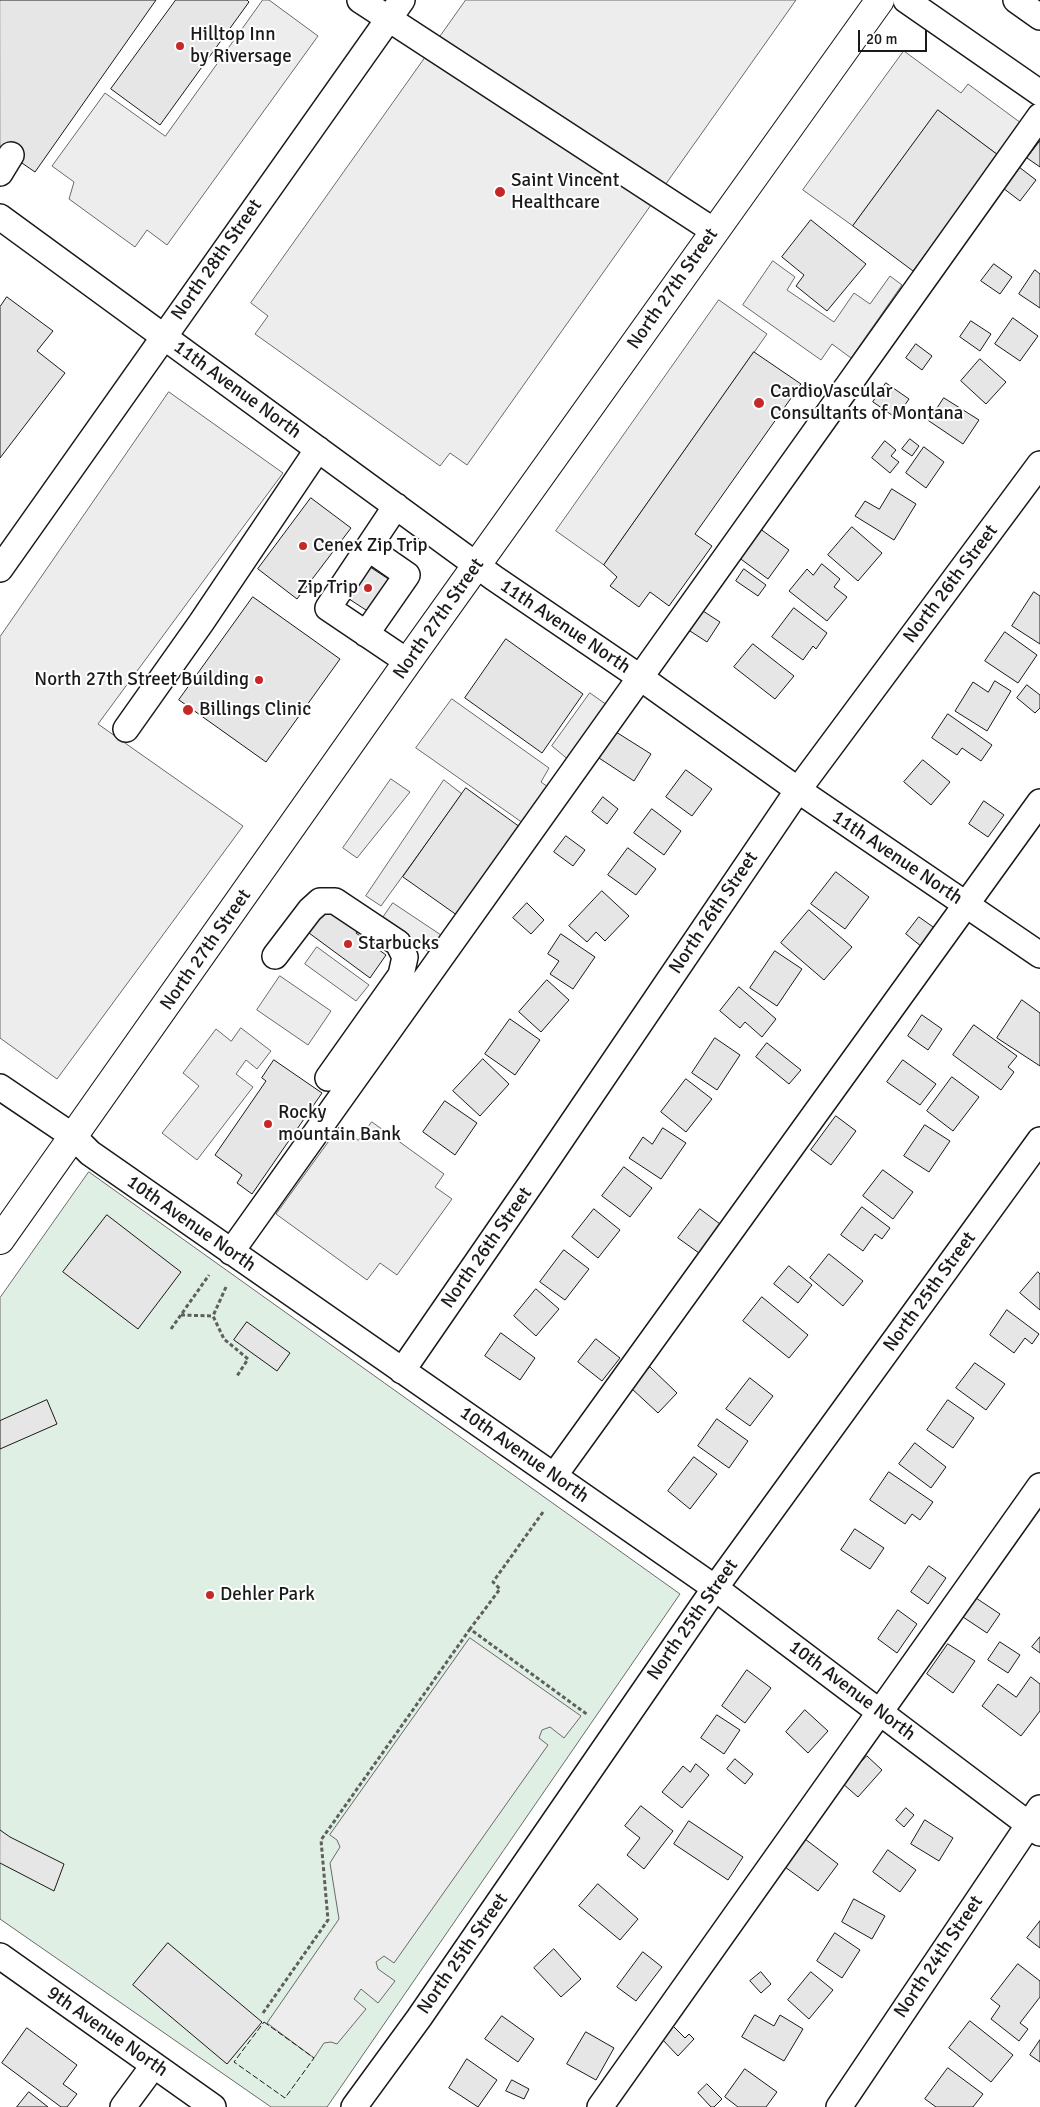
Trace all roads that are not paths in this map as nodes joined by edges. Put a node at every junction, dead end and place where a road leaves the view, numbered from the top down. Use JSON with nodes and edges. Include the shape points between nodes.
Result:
{"nodes":[{"id":1,"x":360,"y":0,"type":"edge"},
{"id":2,"x":880,"y":0,"type":"edge"},
{"id":3,"x":906,"y":0,"type":"edge"},
{"id":4,"x":1016,"y":0,"type":"edge"},
{"id":5,"x":395,"y":10,"type":"edge"},
{"id":6,"x":1040,"y":17,"type":"edge"},
{"id":7,"x":1040,"y":93,"type":"edge"},
{"id":8,"x":1040,"y":116,"type":"edge"},
{"id":9,"x":0,"y":217,"type":"edge"},
{"id":10,"x":714,"y":232,"type":"junction"},
{"id":11,"x":163,"y":336,"type":"junction"},
{"id":12,"x":318,"y":449,"type":"junction"},
{"id":13,"x":1040,"y":464,"type":"edge"},
{"id":14,"x":396,"y":506,"type":"junction"},
{"id":15,"x":368,"y":548,"type":"junction"},
{"id":16,"x":477,"y":565,"type":"junction"},
{"id":17,"x":0,"y":569,"type":"edge"},
{"id":18,"x":366,"y":634,"type":"junction"},
{"id":19,"x":408,"y":662,"type":"junction"},
{"id":20,"x":640,"y":678,"type":"junction"},
{"id":21,"x":126,"y":729,"type":"dead end"},
{"id":22,"x":798,"y":790,"type":"junction"},
{"id":23,"x":1040,"y":802,"type":"edge"},
{"id":24,"x":967,"y":905,"type":"junction"},
{"id":25,"x":1040,"y":955,"type":"edge"},
{"id":26,"x":275,"y":956,"type":"dead end"},
{"id":27,"x":328,"y":1078,"type":"dead end"},
{"id":28,"x":0,"y":1087,"type":"edge"},
{"id":29,"x":74,"y":1137,"type":"junction"},
{"id":30,"x":1040,"y":1140,"type":"edge"},
{"id":31,"x":0,"y":1240,"type":"edge"},
{"id":32,"x":231,"y":1252,"type":"junction"},
{"id":33,"x":402,"y":1370,"type":"junction"},
{"id":34,"x":554,"y":1476,"type":"junction"},
{"id":35,"x":1040,"y":1486,"type":"edge"},
{"id":36,"x":715,"y":1588,"type":"junction"},
{"id":37,"x":880,"y":1712,"type":"junction"},
{"id":38,"x":1036,"y":1822,"type":"edge"},
{"id":39,"x":0,"y":1956,"type":"edge"},
{"id":40,"x":154,"y":2065,"type":"junction"},
{"id":41,"x":123,"y":2107,"type":"edge"},
{"id":42,"x":213,"y":2107,"type":"edge"},
{"id":43,"x":354,"y":2107,"type":"edge"},
{"id":44,"x":600,"y":2107,"type":"edge"},
{"id":45,"x":839,"y":2107,"type":"edge"}],
"edges":[{"from":1,"to":5,"type":"street"},
{"from":2,"to":10,"type":"main road","name":"North 27th Street"},
{"from":3,"to":7,"type":"street"},
{"from":4,"to":6,"type":"street"},
{"from":5,"to":10,"type":"street"},
{"from":5,"to":11,"type":"street","name":"North 28th Street"},
{"from":8,"to":20,"type":"street"},
{"from":9,"to":11,"type":"street","name":"11th Avenue North"},
{"from":10,"to":16,"type":"main road","name":"North 27th Street"},
{"from":11,"to":12,"type":"street","name":"11th Avenue North"},
{"from":11,"to":17,"type":"street","name":"North 28th Street"},
{"from":12,"to":14,"type":"street","name":"11th Avenue North"},
{"from":12,"to":21,"type":"street"},
{"from":13,"to":22,"type":"street","name":"North 26th Street"},
{"from":14,"to":15,"type":"street"},
{"from":14,"to":16,"type":"street","name":"11th Avenue North"},
{"from":15,"to":18,"type":"street","via":[[328,608]]},
{"from":15,"to":18,"type":"street","via":[[407,575]]},
{"from":16,"to":19,"type":"main road","name":"North 27th Street"},
{"from":16,"to":20,"type":"street","name":"11th Avenue North"},
{"from":18,"to":19,"type":"street"},
{"from":19,"to":29,"type":"main road","name":"North 27th Street"},
{"from":20,"to":22,"type":"street","name":"11th Avenue North"},
{"from":20,"to":32,"type":"street"},
{"from":22,"to":24,"type":"street","name":"11th Avenue North"},
{"from":22,"to":33,"type":"street","name":"North 26th Street"},
{"from":23,"to":24,"type":"street"},
{"from":24,"to":25,"type":"street","name":"11th Avenue North"},
{"from":24,"to":34,"type":"street"},
{"from":26,"to":27,"type":"street","via":[[310,910],[320,901],[335,901],[398,943],[405,957],[401,975]]},
{"from":28,"to":29,"type":"street","name":"10th Avenue North"},
{"from":29,"to":31,"type":"main road","name":"North 27th Street"},
{"from":29,"to":32,"type":"street","name":"10th Avenue North","via":[[90,1153]]},
{"from":30,"to":36,"type":"street","name":"North 25th Street"},
{"from":32,"to":33,"type":"street","name":"10th Avenue North"},
{"from":33,"to":34,"type":"street","name":"10th Avenue North"},
{"from":34,"to":36,"type":"street","name":"10th Avenue North"},
{"from":35,"to":37,"type":"street"},
{"from":36,"to":37,"type":"street","name":"10th Avenue North"},
{"from":36,"to":43,"type":"street","name":"North 25th Street","via":[[419,2018]]},
{"from":37,"to":38,"type":"street","name":"10th Avenue North"},
{"from":37,"to":44,"type":"street"},
{"from":38,"to":45,"type":"street","name":"North 24th Street"},
{"from":39,"to":40,"type":"street","name":"9th Avenue North"},
{"from":40,"to":41,"type":"street"},
{"from":40,"to":42,"type":"street","name":"9th Avenue North"}]}
